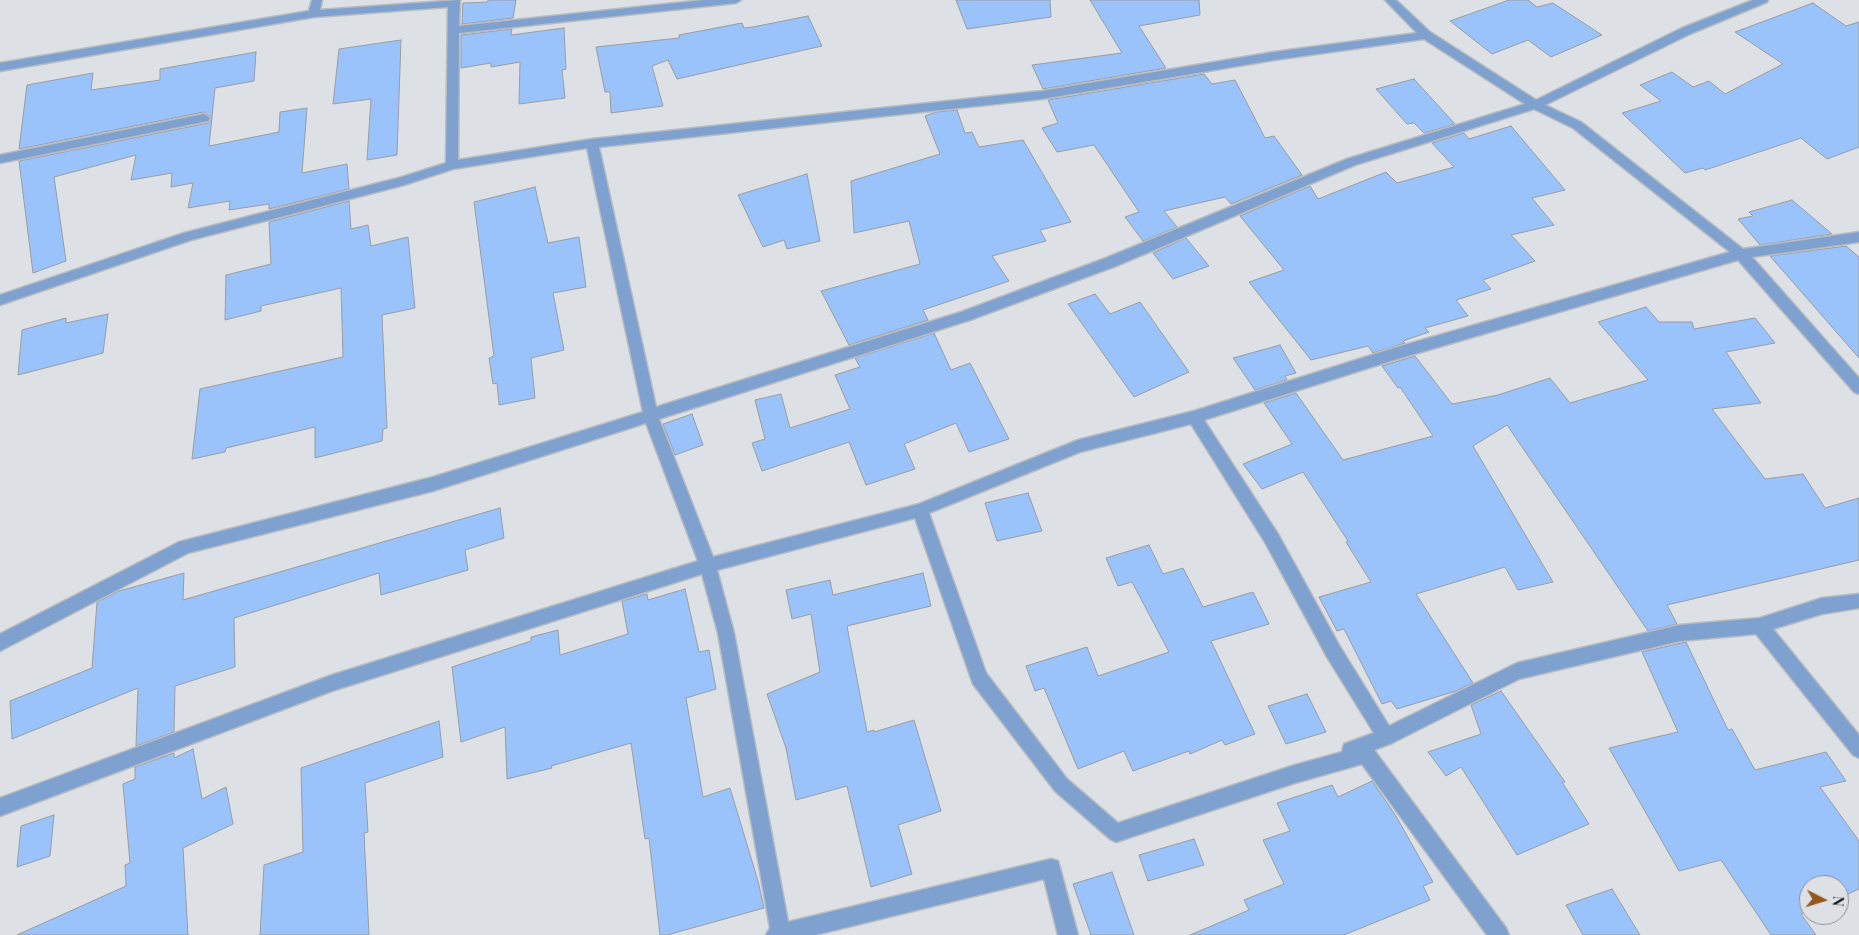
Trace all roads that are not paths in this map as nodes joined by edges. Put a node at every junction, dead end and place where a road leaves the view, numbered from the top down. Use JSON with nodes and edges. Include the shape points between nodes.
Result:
{"nodes":[{"id":1,"x":317,"y":0,"type":"edge"},
{"id":2,"x":736,"y":0,"type":"edge"},
{"id":3,"x":1390,"y":0,"type":"edge"},
{"id":4,"x":1763,"y":0,"type":"edge"},
{"id":5,"x":455,"y":1,"type":"edge"},
{"id":6,"x":314,"y":14,"type":"junction"},
{"id":7,"x":453,"y":30,"type":"junction"},
{"id":8,"x":1426,"y":35,"type":"junction"},
{"id":9,"x":0,"y":67,"type":"edge"},
{"id":10,"x":1535,"y":105,"type":"junction"},
{"id":11,"x":204,"y":118,"type":"dead end"},
{"id":12,"x":592,"y":143,"type":"junction"},
{"id":13,"x":0,"y":159,"type":"edge"},
{"id":14,"x":452,"y":165,"type":"junction"},
{"id":15,"x":1859,"y":236,"type":"edge"},
{"id":16,"x":1741,"y":254,"type":"junction"},
{"id":17,"x":0,"y":300,"type":"edge"},
{"id":18,"x":1859,"y":388,"type":"edge"},
{"id":19,"x":651,"y":417,"type":"junction"},
{"id":20,"x":1194,"y":417,"type":"junction"},
{"id":21,"x":920,"y":510,"type":"junction"},
{"id":22,"x":708,"y":565,"type":"junction"},
{"id":23,"x":1859,"y":601,"type":"edge"},
{"id":24,"x":1760,"y":626,"type":"junction"},
{"id":25,"x":0,"y":643,"type":"edge"},
{"id":26,"x":1386,"y":737,"type":"junction"},
{"id":27,"x":1859,"y":749,"type":"edge"},
{"id":28,"x":0,"y":807,"type":"edge"},
{"id":29,"x":1116,"y":833,"type":"junction"},
{"id":30,"x":779,"y":935,"type":"edge"},
{"id":31,"x":1068,"y":935,"type":"edge"},
{"id":32,"x":1499,"y":935,"type":"edge"}],
"edges":[{"from":1,"to":6,"type":"street"},
{"from":2,"to":7,"type":"street"},
{"from":3,"to":8,"type":"street"},
{"from":4,"to":10,"type":"street","via":[[1686,31]]},
{"from":5,"to":6,"type":"street"},
{"from":5,"to":7,"type":"street"},
{"from":6,"to":9,"type":"street"},
{"from":7,"to":14,"type":"street"},
{"from":8,"to":10,"type":"street"},
{"from":8,"to":12,"type":"street","via":[[1274,56],[1042,96]]},
{"from":10,"to":16,"type":"street","via":[[1577,125]]},
{"from":10,"to":19,"type":"street","via":[[1352,162],[1111,262],[965,316]]},
{"from":11,"to":13,"type":"street"},
{"from":12,"to":14,"type":"street"},
{"from":12,"to":19,"type":"street"},
{"from":14,"to":17,"type":"street","via":[[404,181],[190,236]]},
{"from":15,"to":16,"type":"street"},
{"from":16,"to":18,"type":"street"},
{"from":16,"to":20,"type":"street","via":[[1394,354]]},
{"from":19,"to":22,"type":"street"},
{"from":19,"to":25,"type":"street","via":[[433,484],[185,547]]},
{"from":20,"to":21,"type":"street","via":[[1078,446]]},
{"from":20,"to":26,"type":"street","via":[[1272,539],[1333,651]]},
{"from":21,"to":22,"type":"street"},
{"from":21,"to":29,"type":"street","via":[[979,678],[1061,785]]},
{"from":22,"to":28,"type":"street","via":[[332,683]]},
{"from":22,"to":30,"type":"street","via":[[726,633]]},
{"from":23,"to":24,"type":"street","via":[[1822,606]]},
{"from":24,"to":26,"type":"street","via":[[1680,632],[1517,671]]},
{"from":24,"to":27,"type":"street"},
{"from":26,"to":29,"type":"street"},
{"from":29,"to":32,"type":"street","via":[[1366,754]]},
{"from":30,"to":31,"type":"street","via":[[1051,868]]}]}
